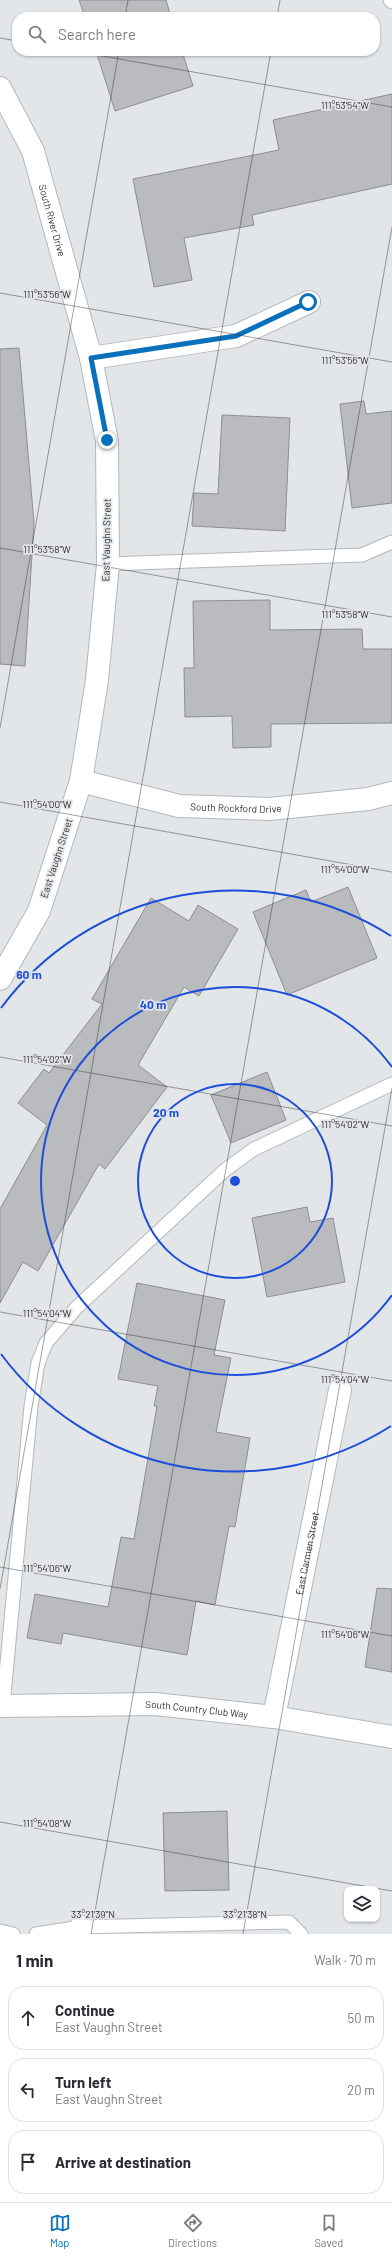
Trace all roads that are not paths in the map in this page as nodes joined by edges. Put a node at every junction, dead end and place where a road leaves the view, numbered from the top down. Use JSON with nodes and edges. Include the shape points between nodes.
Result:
{"nodes":[{"id":1,"x":0,"y":88,"type":"edge"},
{"id":2,"x":308,"y":302,"type":"dead end"},
{"id":3,"x":91,"y":358,"type":"junction"},
{"id":4,"x":392,"y":542,"type":"edge"},
{"id":5,"x":108,"y":564,"type":"junction"},
{"id":6,"x":81,"y":781,"type":"junction"},
{"id":7,"x":392,"y":793,"type":"edge"},
{"id":8,"x":0,"y":980,"type":"edge"},
{"id":9,"x":392,"y":1084,"type":"edge"},
{"id":10,"x":340,"y":1390,"type":"dead end"},
{"id":11,"x":2,"y":1706,"type":"edge"},
{"id":12,"x":274,"y":1717,"type":"junction"},
{"id":13,"x":392,"y":1737,"type":"edge"},
{"id":14,"x":0,"y":1931,"type":"edge"},
{"id":15,"x":80,"y":1931,"type":"edge"},
{"id":16,"x":13,"y":1934,"type":"edge"},
{"id":17,"x":36,"y":1934,"type":"edge"},
{"id":18,"x":301,"y":1934,"type":"edge"}],
"edges":[{"from":1,"to":3,"type":"street","name":"South River Drive","via":[[33,151]]},
{"from":2,"to":3,"type":"street","via":[[236,336]]},
{"from":3,"to":5,"type":"street","name":"East Vaughn Street","via":[[107,440]]},
{"from":4,"to":5,"type":"lane","via":[[362,555]]},
{"from":5,"to":6,"type":"street","name":"East Vaughn Street","via":[[96,680]]},
{"from":6,"to":7,"type":"street","name":"South Rockford Drive","via":[[179,806],[269,810],[368,800]]},
{"from":6,"to":8,"type":"street","name":"East Vaughn Street","via":[[39,911]]},
{"from":9,"to":11,"type":"lane","via":[[254,1150],[225,1170],[76,1308],[46,1343],[38,1363],[31,1406]]},
{"from":10,"to":12,"type":"street","name":"East Carmen Street"},
{"from":11,"to":12,"type":"street","name":"South Country Club Way","via":[[155,1704]]},
{"from":12,"to":13,"type":"street","name":"South Country Club Way"},
{"from":14,"to":16,"type":"lane"},
{"from":15,"to":17,"type":"lane"},
{"from":15,"to":18,"type":"lane","via":[[289,1922]]}]}
